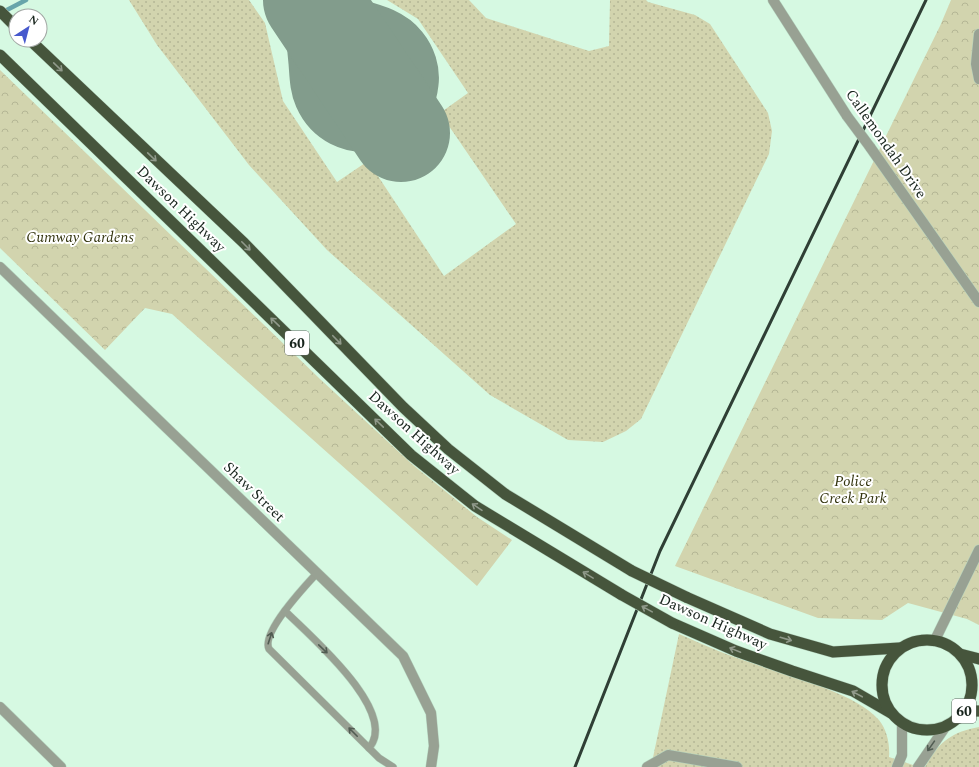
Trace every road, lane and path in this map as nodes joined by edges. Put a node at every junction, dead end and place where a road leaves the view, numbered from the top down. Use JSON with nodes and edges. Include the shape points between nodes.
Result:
{"nodes":[{"id":1,"x":773,"y":0,"type":"edge"},
{"id":2,"x":0,"y":11,"type":"edge"},
{"id":3,"x":8,"y":19,"type":"edge"},
{"id":4,"x":979,"y":34,"type":"edge"},
{"id":5,"x":38,"y":48,"type":"edge"},
{"id":6,"x":0,"y":55,"type":"edge"},
{"id":7,"x":979,"y":79,"type":"edge"},
{"id":8,"x":0,"y":267,"type":"edge"},
{"id":9,"x":979,"y":302,"type":"edge"},
{"id":10,"x":979,"y":550,"type":"edge"},
{"id":11,"x":317,"y":573,"type":"junction"},
{"id":12,"x":285,"y":612,"type":"junction"},
{"id":13,"x":935,"y":640,"type":"junction"},
{"id":14,"x":899,"y":648,"type":"junction"},
{"id":15,"x":960,"y":654,"type":"junction"},
{"id":16,"x":979,"y":659,"type":"edge"},
{"id":17,"x":0,"y":707,"type":"edge"},
{"id":18,"x":979,"y":711,"type":"edge"},
{"id":19,"x":892,"y":713,"type":"junction"},
{"id":20,"x":902,"y":722,"type":"junction"},
{"id":21,"x":950,"y":723,"type":"junction"},
{"id":22,"x":369,"y":748,"type":"junction"},
{"id":23,"x":61,"y":767,"type":"edge"},
{"id":24,"x":393,"y":767,"type":"edge"},
{"id":25,"x":431,"y":767,"type":"edge"},
{"id":26,"x":647,"y":767,"type":"edge"},
{"id":27,"x":737,"y":767,"type":"edge"},
{"id":28,"x":897,"y":767,"type":"edge"},
{"id":29,"x":918,"y":767,"type":"edge"}],
"edges":[{"from":1,"to":9,"type":"street","name":"Callemondah Drive","bridge":true,"via":[[847,116]]},
{"from":2,"to":3,"type":"highway"},
{"from":4,"to":7,"type":"street","via":[[976,64]]},
{"from":5,"to":14,"type":"highway","name":"Dawson Highway","number":"60","one_way":true,"bridge":true,"via":[[244,243],[403,407],[448,449],[505,494],[632,571],[770,634],[833,652]]},
{"from":19,"to":6,"type":"highway","name":"Dawson Highway","number":"60","one_way":true,"bridge":true,"via":[[853,691],[736,651],[672,623],[475,506],[411,455]]},
{"from":8,"to":11,"type":"street","name":"Shaw Street"},
{"from":10,"to":13,"type":"street"},
{"from":11,"to":12,"type":"lane"},
{"from":11,"to":25,"type":"street","name":"Shaw Street","via":[[403,656],[431,713],[434,746]]},
{"from":12,"to":22,"type":"lane","one_way":true,"via":[[339,665],[361,692],[376,731]]},
{"from":22,"to":12,"type":"lane","one_way":true,"via":[[269,649],[267,642]]},
{"from":13,"to":14,"type":"highway","number":"60","via":[[916,640]]},
{"from":13,"to":15,"type":"highway","number":"60","via":[[949,645]]},
{"from":14,"to":19,"type":"highway","number":"60","via":[[889,659],[883,672],[881,686],[884,701]]},
{"from":15,"to":16,"type":"highway","number":"60"},
{"from":15,"to":21,"type":"highway","number":"60","via":[[968,667],[972,682],[970,696],[964,710]]},
{"from":17,"to":23,"type":"street"},
{"from":18,"to":21,"type":"highway","number":"60"},
{"from":19,"to":20,"type":"highway","number":"60"},
{"from":20,"to":21,"type":"highway","number":"60","via":[[916,728],[931,730]]},
{"from":20,"to":28,"type":"street","via":[[902,755]]},
{"from":21,"to":29,"type":"street","one_way":true},
{"from":22,"to":24,"type":"lane"},
{"from":26,"to":27,"type":"street","via":[[668,755]]}]}
